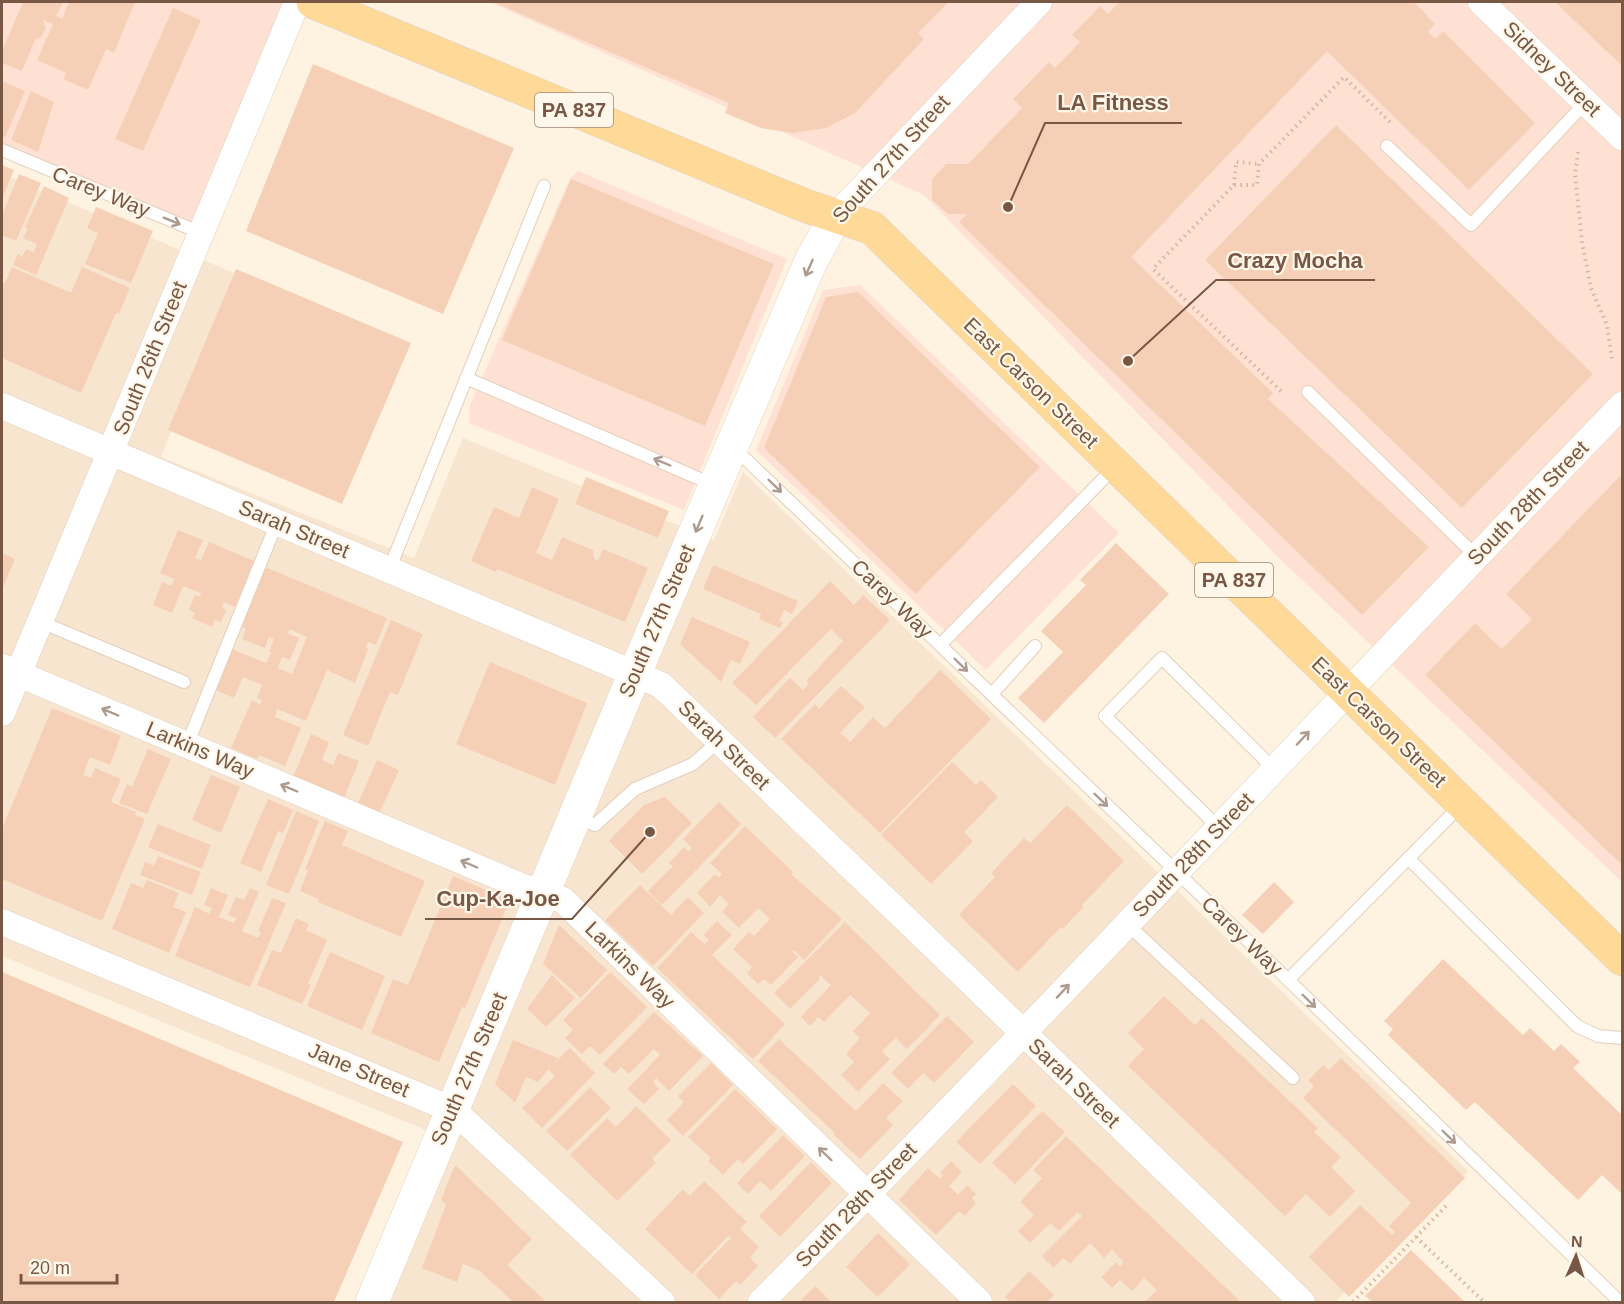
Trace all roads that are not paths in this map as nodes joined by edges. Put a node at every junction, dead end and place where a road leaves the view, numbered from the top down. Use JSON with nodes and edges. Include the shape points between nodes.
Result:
{"nodes":[{"id":1,"x":297,"y":2,"type":"edge"},
{"id":2,"x":313,"y":2,"type":"edge"},
{"id":3,"x":1039,"y":2,"type":"edge"},
{"id":4,"x":1480,"y":2,"type":"edge"},
{"id":5,"x":1586,"y":102,"type":"junction"},
{"id":6,"x":1623,"y":137,"type":"edge"},
{"id":7,"x":1387,"y":146,"type":"dead end"},
{"id":8,"x":2,"y":150,"type":"edge"},
{"id":9,"x":544,"y":186,"type":"dead end"},
{"id":10,"x":836,"y":216,"type":"junction"},
{"id":11,"x":201,"y":233,"type":"junction"},
{"id":12,"x":466,"y":378,"type":"junction"},
{"id":13,"x":1308,"y":392,"type":"dead end"},
{"id":14,"x":1623,"y":405,"type":"edge"},
{"id":15,"x":2,"y":406,"type":"edge"},
{"id":16,"x":732,"y":446,"type":"junction"},
{"id":17,"x":111,"y":453,"type":"junction"},
{"id":18,"x":1116,"y":466,"type":"junction"},
{"id":19,"x":716,"y":485,"type":"junction"},
{"id":20,"x":277,"y":522,"type":"junction"},
{"id":21,"x":1476,"y":556,"type":"junction"},
{"id":22,"x":388,"y":570,"type":"junction"},
{"id":23,"x":41,"y":622,"type":"junction"},
{"id":24,"x":940,"y":645,"type":"junction"},
{"id":25,"x":1035,"y":646,"type":"dead end"},
{"id":26,"x":10,"y":670,"type":"edge"},
{"id":27,"x":635,"y":673,"type":"junction"},
{"id":28,"x":184,"y":682,"type":"dead end"},
{"id":29,"x":1347,"y":691,"type":"junction"},
{"id":30,"x":992,"y":694,"type":"junction"},
{"id":31,"x":2,"y":713,"type":"edge"},
{"id":32,"x":719,"y":741,"type":"junction"},
{"id":33,"x":187,"y":745,"type":"junction"},
{"id":34,"x":1275,"y":769,"type":"junction"},
{"id":35,"x":1462,"y":804,"type":"junction"},
{"id":36,"x":575,"y":816,"type":"junction"},
{"id":37,"x":1219,"y":828,"type":"junction"},
{"id":38,"x":1408,"y":858,"type":"junction"},
{"id":39,"x":1177,"y":873,"type":"junction"},
{"id":40,"x":543,"y":894,"type":"junction"},
{"id":41,"x":2,"y":922,"type":"edge"},
{"id":42,"x":1127,"y":924,"type":"junction"},
{"id":43,"x":1623,"y":959,"type":"edge"},
{"id":44,"x":1288,"y":980,"type":"junction"},
{"id":45,"x":1023,"y":1034,"type":"junction"},
{"id":46,"x":1623,"y":1038,"type":"edge"},
{"id":47,"x":1293,"y":1078,"type":"dead end"},
{"id":48,"x":453,"y":1110,"type":"junction"},
{"id":49,"x":867,"y":1195,"type":"junction"},
{"id":50,"x":372,"y":1302,"type":"edge"},
{"id":51,"x":662,"y":1302,"type":"edge"},
{"id":52,"x":761,"y":1302,"type":"edge"},
{"id":53,"x":979,"y":1302,"type":"edge"},
{"id":54,"x":1302,"y":1302,"type":"edge"},
{"id":55,"x":1620,"y":1302,"type":"edge"}],
"edges":[{"from":1,"to":11,"type":"street","name":"South 26th Street"},
{"from":2,"to":10,"type":"main road","name":"East Carson Street","number":"PA 837"},
{"from":3,"to":10,"type":"street","name":"South 27th Street"},
{"from":4,"to":5,"type":"street","name":"Sidney Street"},
{"from":5,"to":6,"type":"street","name":"Sidney Street"},
{"from":5,"to":7,"type":"lane","via":[[1471,225]]},
{"from":8,"to":11,"type":"lane","name":"Carey Way","one_way":true},
{"from":9,"to":12,"type":"lane"},
{"from":10,"to":16,"type":"street","name":"South 27th Street","one_way":true,"via":[[811,261]]},
{"from":10,"to":18,"type":"main road","name":"East Carson Street","number":"PA 837","via":[[872,228]]},
{"from":11,"to":17,"type":"street","name":"South 26th Street"},
{"from":19,"to":12,"type":"lane","one_way":true},
{"from":12,"to":22,"type":"lane"},
{"from":13,"to":21,"type":"lane"},
{"from":14,"to":21,"type":"street","name":"South 28th Street"},
{"from":15,"to":17,"type":"street","name":"Sarah Street"},
{"from":16,"to":19,"type":"street","name":"South 27th Street"},
{"from":16,"to":24,"type":"lane","name":"Carey Way","one_way":true},
{"from":17,"to":20,"type":"street","name":"Sarah Street"},
{"from":17,"to":23,"type":"street","name":"South 26th Street"},
{"from":18,"to":24,"type":"lane"},
{"from":18,"to":29,"type":"main road","name":"East Carson Street","number":"PA 837"},
{"from":19,"to":27,"type":"street","name":"South 27th Street","one_way":true},
{"from":20,"to":22,"type":"street","name":"Sarah Street"},
{"from":20,"to":33,"type":"lane"},
{"from":21,"to":29,"type":"street","name":"South 28th Street"},
{"from":22,"to":27,"type":"street","name":"Sarah Street"},
{"from":23,"to":26,"type":"street","name":"South 26th Street"},
{"from":23,"to":28,"type":"lane"},
{"from":24,"to":30,"type":"lane","name":"Carey Way","one_way":true},
{"from":25,"to":30,"type":"lane"},
{"from":26,"to":31,"type":"street","name":"South 26th Street"},
{"from":33,"to":26,"type":"street","name":"Larkins Way","one_way":true},
{"from":27,"to":32,"type":"street","name":"Sarah Street","via":[[661,685]]},
{"from":27,"to":36,"type":"street","name":"South 27th Street"},
{"from":34,"to":29,"type":"street","name":"South 28th Street","one_way":true},
{"from":29,"to":35,"type":"main road","name":"East Carson Street","number":"PA 837"},
{"from":30,"to":39,"type":"lane","name":"Carey Way","one_way":true},
{"from":32,"to":36,"type":"lane","via":[[693,764],[635,789],[595,825]]},
{"from":32,"to":45,"type":"street","name":"Sarah Street"},
{"from":40,"to":33,"type":"street","name":"Larkins Way","one_way":true},
{"from":34,"to":37,"type":"street","name":"South 28th Street"},
{"from":34,"to":37,"type":"lane","via":[[1162,658],[1105,716]]},
{"from":35,"to":38,"type":"lane"},
{"from":35,"to":43,"type":"main road","name":"East Carson Street","number":"PA 837"},
{"from":36,"to":40,"type":"street","name":"South 27th Street"},
{"from":37,"to":39,"type":"street","name":"South 28th Street"},
{"from":38,"to":44,"type":"lane"},
{"from":38,"to":46,"type":"lane","via":[[1577,1026],[1598,1036]]},
{"from":39,"to":42,"type":"street","name":"South 28th Street"},
{"from":39,"to":44,"type":"lane","name":"Carey Way"},
{"from":40,"to":48,"type":"street","name":"South 27th Street"},
{"from":49,"to":40,"type":"street","name":"Larkins Way","one_way":true,"via":[[563,900]]},
{"from":41,"to":48,"type":"street","name":"Jane Street"},
{"from":45,"to":42,"type":"street","name":"South 28th Street","one_way":true},
{"from":42,"to":47,"type":"lane"},
{"from":44,"to":55,"type":"lane","name":"Carey Way","one_way":true},
{"from":45,"to":49,"type":"street","name":"South 28th Street"},
{"from":45,"to":54,"type":"street","name":"Sarah Street"},
{"from":48,"to":50,"type":"street","name":"South 27th Street"},
{"from":48,"to":51,"type":"street","name":"Jane Street"},
{"from":49,"to":52,"type":"street","name":"South 28th Street"},
{"from":49,"to":53,"type":"street","name":"Larkins Way"}]}
